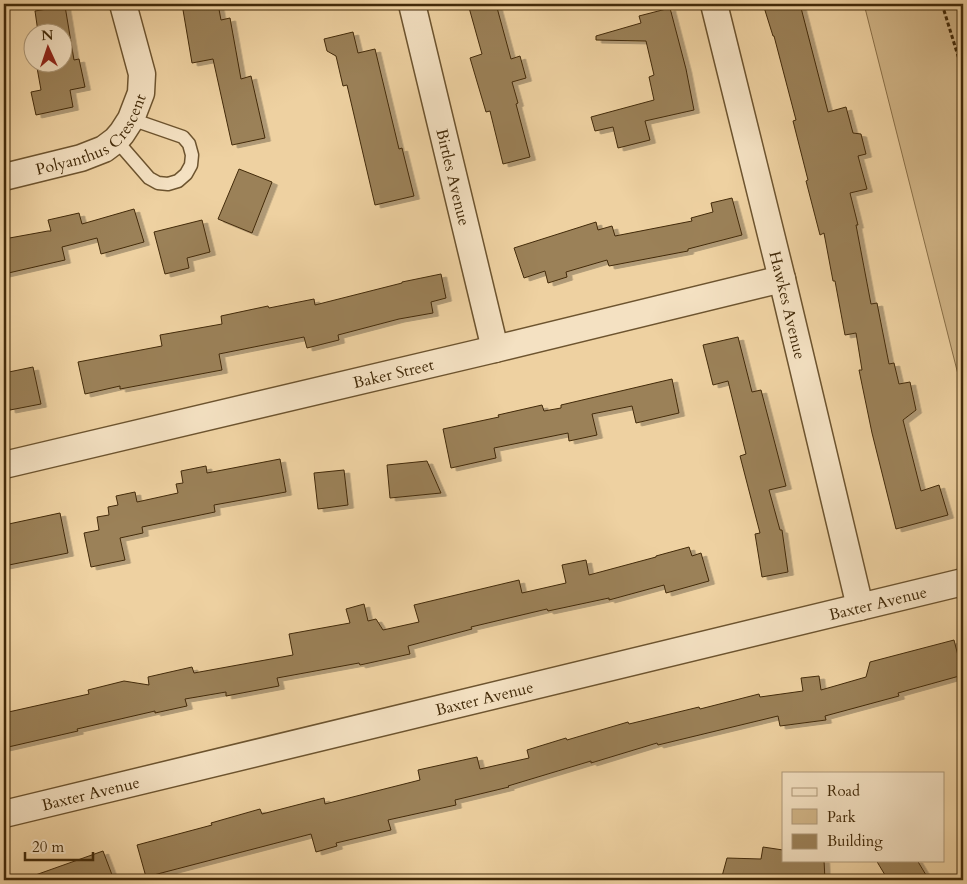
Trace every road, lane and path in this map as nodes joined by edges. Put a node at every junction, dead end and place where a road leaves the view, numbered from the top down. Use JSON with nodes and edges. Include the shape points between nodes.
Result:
{"nodes":[{"id":1,"x":123,"y":4,"type":"edge"},
{"id":2,"x":412,"y":4,"type":"edge"},
{"id":3,"x":714,"y":4,"type":"edge"},
{"id":4,"x":942,"y":4,"type":"edge"},
{"id":5,"x":963,"y":72,"type":"edge"},
{"id":6,"x":131,"y":119,"type":"junction"},
{"id":7,"x":116,"y":140,"type":"junction"},
{"id":8,"x":4,"y":177,"type":"edge"},
{"id":9,"x":782,"y":279,"type":"junction"},
{"id":10,"x":495,"y":349,"type":"junction"},
{"id":11,"x":4,"y":465,"type":"edge"},
{"id":12,"x":963,"y":582,"type":"edge"},
{"id":13,"x":860,"y":607,"type":"junction"},
{"id":14,"x":4,"y":814,"type":"edge"}],
"edges":[{"from":1,"to":6,"type":"street","name":"Polyanthus Crescent","via":[[142,74],[141,93]]},
{"from":2,"to":10,"type":"street","name":"Birtles Avenue"},
{"from":3,"to":9,"type":"street","name":"Hawkes Avenue"},
{"from":4,"to":5,"type":"path"},
{"from":6,"to":7,"type":"street","name":"Polyanthus Crescent"},
{"from":6,"to":7,"type":"lane","via":[[182,136],[192,154],[186,174],[178,181],[158,183],[149,178]]},
{"from":7,"to":8,"type":"street","name":"Polyanthus Crescent","via":[[104,149],[81,158]]},
{"from":9,"to":10,"type":"street","name":"Baker Street"},
{"from":9,"to":13,"type":"street","name":"Hawkes Avenue"},
{"from":10,"to":11,"type":"street","name":"Baker Street"},
{"from":12,"to":13,"type":"street","name":"Baxter Avenue"},
{"from":13,"to":14,"type":"street","name":"Baxter Avenue"}]}
